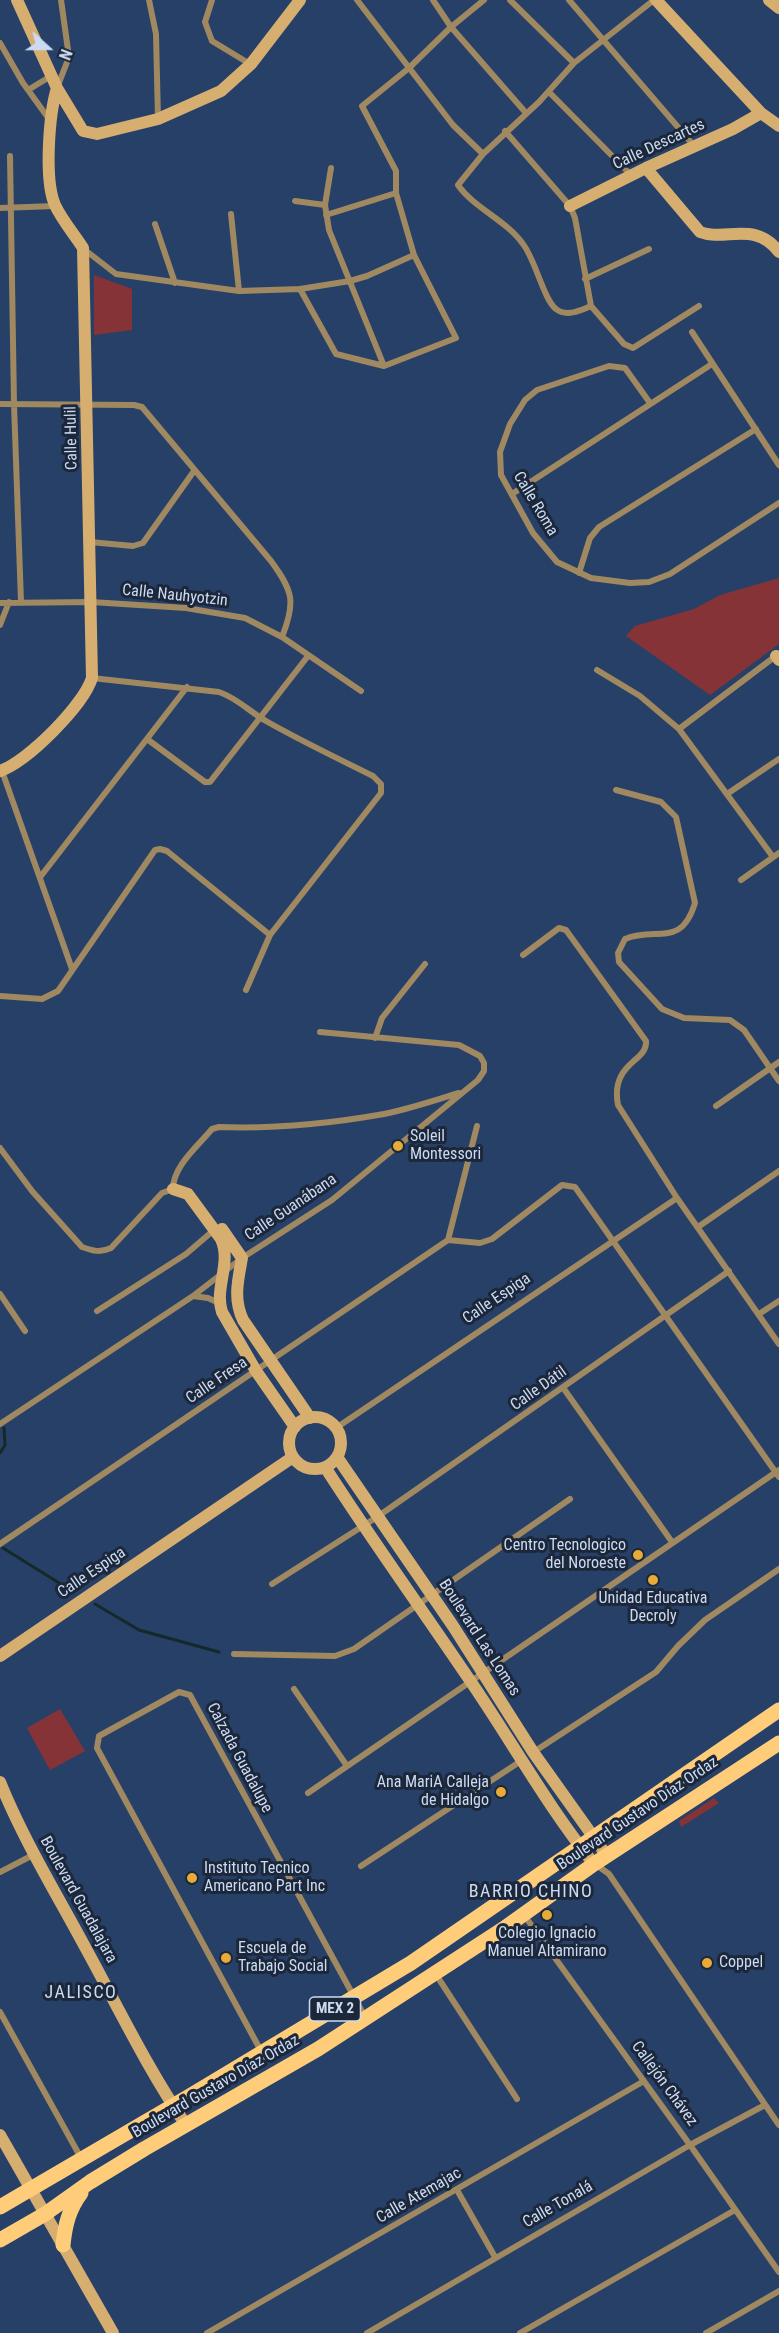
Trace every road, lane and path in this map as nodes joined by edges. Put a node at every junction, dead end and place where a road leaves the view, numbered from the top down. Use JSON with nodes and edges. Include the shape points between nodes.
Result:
{"nodes":[{"id":1,"x":17,"y":0,"type":"edge"},
{"id":2,"x":61,"y":0,"type":"edge"},
{"id":3,"x":149,"y":0,"type":"edge"},
{"id":4,"x":212,"y":0,"type":"edge"},
{"id":5,"x":300,"y":0,"type":"edge"},
{"id":6,"x":357,"y":0,"type":"edge"},
{"id":7,"x":434,"y":0,"type":"edge"},
{"id":8,"x":484,"y":0,"type":"edge"},
{"id":9,"x":510,"y":0,"type":"edge"},
{"id":10,"x":569,"y":0,"type":"edge"},
{"id":11,"x":655,"y":0,"type":"edge"},
{"id":12,"x":770,"y":0,"type":"edge"},
{"id":13,"x":779,"y":8,"type":"edge"},
{"id":14,"x":451,"y":27,"type":"junction"},
{"id":15,"x":604,"y":40,"type":"junction"},
{"id":16,"x":0,"y":43,"type":"edge"},
{"id":17,"x":574,"y":63,"type":"junction"},
{"id":18,"x":251,"y":64,"type":"junction"},
{"id":19,"x":409,"y":68,"type":"junction"},
{"id":20,"x":51,"y":76,"type":"junction"},
{"id":21,"x":57,"y":88,"type":"junction"},
{"id":22,"x":28,"y":90,"type":"junction"},
{"id":23,"x":549,"y":92,"type":"junction"},
{"id":24,"x":526,"y":113,"type":"junction"},
{"id":25,"x":761,"y":113,"type":"junction"},
{"id":26,"x":49,"y":119,"type":"junction"},
{"id":27,"x":158,"y":119,"type":"junction"},
{"id":28,"x":779,"y":126,"type":"edge"},
{"id":29,"x":505,"y":131,"type":"junction"},
{"id":30,"x":695,"y":147,"type":"junction"},
{"id":31,"x":483,"y":154,"type":"junction"},
{"id":32,"x":10,"y":156,"type":"dead end"},
{"id":33,"x":331,"y":168,"type":"dead end"},
{"id":34,"x":646,"y":168,"type":"junction"},
{"id":35,"x":632,"y":176,"type":"junction"},
{"id":36,"x":396,"y":193,"type":"junction"},
{"id":37,"x":296,"y":201,"type":"dead end"},
{"id":38,"x":325,"y":205,"type":"junction"},
{"id":39,"x":55,"y":206,"type":"junction"},
{"id":40,"x":570,"y":206,"type":"junction"},
{"id":41,"x":0,"y":208,"type":"edge"},
{"id":42,"x":10,"y":208,"type":"junction"},
{"id":43,"x":231,"y":214,"type":"dead end"},
{"id":44,"x":326,"y":215,"type":"junction"},
{"id":45,"x":155,"y":224,"type":"dead end"},
{"id":46,"x":83,"y":249,"type":"junction"},
{"id":47,"x":649,"y":249,"type":"dead end"},
{"id":48,"x":779,"y":252,"type":"edge"},
{"id":49,"x":414,"y":255,"type":"junction"},
{"id":50,"x":585,"y":279,"type":"junction"},
{"id":51,"x":350,"y":281,"type":"junction"},
{"id":52,"x":175,"y":284,"type":"junction"},
{"id":53,"x":300,"y":289,"type":"junction"},
{"id":54,"x":239,"y":291,"type":"junction"},
{"id":55,"x":591,"y":306,"type":"junction"},
{"id":56,"x":699,"y":306,"type":"dead end"},
{"id":57,"x":692,"y":332,"type":"dead end"},
{"id":58,"x":712,"y":364,"type":"junction"},
{"id":59,"x":384,"y":366,"type":"junction"},
{"id":60,"x":650,"y":403,"type":"junction"},
{"id":61,"x":0,"y":404,"type":"edge"},
{"id":62,"x":14,"y":404,"type":"junction"},
{"id":63,"x":88,"y":404,"type":"junction"},
{"id":64,"x":756,"y":429,"type":"junction"},
{"id":65,"x":779,"y":465,"type":"edge"},
{"id":66,"x":194,"y":471,"type":"junction"},
{"id":67,"x":512,"y":494,"type":"junction"},
{"id":68,"x":779,"y":503,"type":"edge"},
{"id":69,"x":90,"y":542,"type":"junction"},
{"id":70,"x":579,"y":573,"type":"junction"},
{"id":71,"x":21,"y":602,"type":"junction"},
{"id":72,"x":91,"y":602,"type":"junction"},
{"id":73,"x":0,"y":603,"type":"edge"},
{"id":74,"x":9,"y":603,"type":"junction"},
{"id":75,"x":0,"y":625,"type":"edge"},
{"id":76,"x":282,"y":637,"type":"junction"},
{"id":77,"x":308,"y":656,"type":"junction"},
{"id":78,"x":778,"y":657,"type":"edge"},
{"id":79,"x":597,"y":670,"type":"dead end"},
{"id":80,"x":92,"y":678,"type":"junction"},
{"id":81,"x":187,"y":687,"type":"junction"},
{"id":82,"x":361,"y":691,"type":"dead end"},
{"id":83,"x":260,"y":717,"type":"junction"},
{"id":84,"x":679,"y":729,"type":"junction"},
{"id":85,"x":147,"y":739,"type":"junction"},
{"id":86,"x":778,"y":759,"type":"edge"},
{"id":87,"x":1,"y":771,"type":"edge"},
{"id":88,"x":616,"y":790,"type":"dead end"},
{"id":89,"x":727,"y":794,"type":"junction"},
{"id":90,"x":776,"y":855,"type":"edge"},
{"id":91,"x":41,"y":876,"type":"junction"},
{"id":92,"x":741,"y":880,"type":"dead end"},
{"id":93,"x":270,"y":935,"type":"junction"},
{"id":94,"x":523,"y":955,"type":"dead end"},
{"id":95,"x":425,"y":964,"type":"dead end"},
{"id":96,"x":72,"y":969,"type":"junction"},
{"id":97,"x":246,"y":990,"type":"dead end"},
{"id":98,"x":0,"y":996,"type":"edge"},
{"id":99,"x":320,"y":1032,"type":"dead end"},
{"id":100,"x":375,"y":1038,"type":"junction"},
{"id":101,"x":779,"y":1062,"type":"edge"},
{"id":102,"x":770,"y":1068,"type":"junction"},
{"id":103,"x":779,"y":1082,"type":"edge"},
{"id":104,"x":463,"y":1092,"type":"junction"},
{"id":105,"x":716,"y":1106,"type":"dead end"},
{"id":106,"x":477,"y":1126,"type":"dead end"},
{"id":107,"x":0,"y":1148,"type":"edge"},
{"id":108,"x":779,"y":1171,"type":"edge"},
{"id":109,"x":173,"y":1189,"type":"junction"},
{"id":110,"x":677,"y":1197,"type":"junction"},
{"id":111,"x":201,"y":1212,"type":"junction"},
{"id":112,"x":698,"y":1227,"type":"junction"},
{"id":113,"x":214,"y":1230,"type":"junction"},
{"id":114,"x":448,"y":1240,"type":"junction"},
{"id":115,"x":614,"y":1241,"type":"junction"},
{"id":116,"x":242,"y":1258,"type":"junction"},
{"id":117,"x":223,"y":1271,"type":"junction"},
{"id":118,"x":729,"y":1271,"type":"junction"},
{"id":119,"x":0,"y":1294,"type":"edge"},
{"id":120,"x":193,"y":1296,"type":"junction"},
{"id":121,"x":779,"y":1301,"type":"edge"},
{"id":122,"x":219,"y":1303,"type":"junction"},
{"id":123,"x":97,"y":1311,"type":"dead end"},
{"id":124,"x":759,"y":1314,"type":"junction"},
{"id":125,"x":666,"y":1316,"type":"junction"},
{"id":126,"x":24,"y":1331,"type":"dead end"},
{"id":127,"x":779,"y":1344,"type":"edge"},
{"id":128,"x":272,"y":1361,"type":"junction"},
{"id":129,"x":256,"y":1371,"type":"junction"},
{"id":130,"x":564,"y":1389,"type":"junction"},
{"id":131,"x":310,"y":1418,"type":"junction"},
{"id":132,"x":0,"y":1423,"type":"edge"},
{"id":133,"x":295,"y":1427,"type":"junction"},
{"id":134,"x":336,"y":1428,"type":"junction"},
{"id":135,"x":293,"y":1457,"type":"junction"},
{"id":136,"x":337,"y":1457,"type":"junction"},
{"id":137,"x":325,"y":1467,"type":"junction"},
{"id":138,"x":778,"y":1473,"type":"edge"},
{"id":139,"x":570,"y":1499,"type":"dead end"},
{"id":140,"x":377,"y":1517,"type":"junction"},
{"id":141,"x":362,"y":1526,"type":"junction"},
{"id":142,"x":672,"y":1542,"type":"junction"},
{"id":143,"x":0,"y":1544,"type":"edge"},
{"id":144,"x":779,"y":1569,"type":"edge"},
{"id":145,"x":272,"y":1584,"type":"dead end"},
{"id":146,"x":431,"y":1595,"type":"junction"},
{"id":147,"x":417,"y":1605,"type":"junction"},
{"id":148,"x":234,"y":1654,"type":"dead end"},
{"id":149,"x":0,"y":1656,"type":"edge"},
{"id":150,"x":482,"y":1672,"type":"junction"},
{"id":151,"x":470,"y":1681,"type":"junction"},
{"id":152,"x":294,"y":1689,"type":"dead end"},
{"id":153,"x":779,"y":1710,"type":"edge"},
{"id":154,"x":779,"y":1743,"type":"edge"},
{"id":155,"x":533,"y":1752,"type":"junction"},
{"id":156,"x":521,"y":1761,"type":"junction"},
{"id":157,"x":347,"y":1767,"type":"junction"},
{"id":158,"x":0,"y":1782,"type":"edge"},
{"id":159,"x":308,"y":1793,"type":"dead end"},
{"id":160,"x":3,"y":1801,"type":"edge"},
{"id":161,"x":593,"y":1838,"type":"junction"},
{"id":162,"x":580,"y":1847,"type":"junction"},
{"id":163,"x":33,"y":1855,"type":"junction"},
{"id":164,"x":601,"y":1860,"type":"junction"},
{"id":165,"x":361,"y":1866,"type":"dead end"},
{"id":166,"x":0,"y":1872,"type":"edge"},
{"id":167,"x":609,"y":1874,"type":"junction"},
{"id":168,"x":524,"y":1915,"type":"junction"},
{"id":169,"x":434,"y":1973,"type":"junction"},
{"id":170,"x":354,"y":1998,"type":"junction"},
{"id":171,"x":0,"y":2012,"type":"edge"},
{"id":172,"x":365,"y":2018,"type":"junction"},
{"id":173,"x":262,"y":2053,"type":"junction"},
{"id":174,"x":644,"y":2081,"type":"junction"},
{"id":175,"x":517,"y":2099,"type":"dead end"},
{"id":176,"x":172,"y":2104,"type":"junction"},
{"id":177,"x":765,"y":2105,"type":"junction"},
{"id":178,"x":186,"y":2125,"type":"junction"},
{"id":179,"x":779,"y":2125,"type":"edge"},
{"id":180,"x":0,"y":2135,"type":"edge"},
{"id":181,"x":690,"y":2145,"type":"junction"},
{"id":182,"x":81,"y":2158,"type":"junction"},
{"id":183,"x":90,"y":2182,"type":"junction"},
{"id":184,"x":32,"y":2188,"type":"junction"},
{"id":185,"x":456,"y":2190,"type":"junction"},
{"id":186,"x":0,"y":2207,"type":"edge"},
{"id":187,"x":735,"y":2210,"type":"junction"},
{"id":188,"x":45,"y":2214,"type":"junction"},
{"id":189,"x":0,"y":2240,"type":"edge"},
{"id":190,"x":63,"y":2245,"type":"junction"},
{"id":191,"x":495,"y":2257,"type":"junction"},
{"id":192,"x":779,"y":2272,"type":"edge"},
{"id":193,"x":779,"y":2291,"type":"edge"},
{"id":194,"x":113,"y":2333,"type":"edge"},
{"id":195,"x":207,"y":2333,"type":"edge"},
{"id":196,"x":367,"y":2333,"type":"edge"},
{"id":197,"x":520,"y":2333,"type":"edge"},
{"id":198,"x":706,"y":2333,"type":"edge"}],
"edges":[{"from":1,"to":20,"type":"main road"},
{"from":2,"to":21,"type":"street","via":[[69,57]]},
{"from":3,"to":27,"type":"street","via":[[156,34]]},
{"from":4,"to":18,"type":"street","via":[[205,22],[212,41]]},
{"from":5,"to":18,"type":"main road"},
{"from":6,"to":19,"type":"street"},
{"from":7,"to":14,"type":"street"},
{"from":8,"to":14,"type":"street"},
{"from":9,"to":17,"type":"street"},
{"from":10,"to":15,"type":"street"},
{"from":11,"to":15,"type":"street"},
{"from":11,"to":25,"type":"main road"},
{"from":12,"to":13,"type":"main road"},
{"from":14,"to":19,"type":"street"},
{"from":14,"to":24,"type":"street"},
{"from":15,"to":17,"type":"street"},
{"from":15,"to":30,"type":"street"},
{"from":16,"to":22,"type":"street"},
{"from":17,"to":23,"type":"street"},
{"from":18,"to":27,"type":"main road","via":[[221,91]]},
{"from":19,"to":31,"type":"street","via":[[453,125]]},
{"from":19,"to":36,"type":"street","via":[[362,106],[396,171]]},
{"from":20,"to":21,"type":"main road"},
{"from":20,"to":22,"type":"street"},
{"from":21,"to":26,"type":"main road"},
{"from":21,"to":27,"type":"main road","via":[[83,131],[97,134]]},
{"from":22,"to":26,"type":"street"},
{"from":23,"to":24,"type":"street"},
{"from":23,"to":35,"type":"street"},
{"from":24,"to":29,"type":"street"},
{"from":25,"to":28,"type":"main road"},
{"from":25,"to":30,"type":"main road","name":"Calle Descartes"},
{"from":26,"to":39,"type":"main road"},
{"from":29,"to":31,"type":"street"},
{"from":29,"to":40,"type":"street"},
{"from":30,"to":34,"type":"main road","name":"Calle Descartes"},
{"from":31,"to":55,"type":"street","via":[[458,185],[524,244],[554,309],[576,312]]},
{"from":32,"to":42,"type":"street"},
{"from":33,"to":38,"type":"street"},
{"from":34,"to":35,"type":"main road","name":"Calle Descartes"},
{"from":34,"to":48,"type":"main road","via":[[700,232],[756,236]]},
{"from":35,"to":40,"type":"main road","name":"Calle Descartes"},
{"from":36,"to":44,"type":"street"},
{"from":36,"to":49,"type":"street"},
{"from":37,"to":38,"type":"street"},
{"from":38,"to":44,"type":"street"},
{"from":39,"to":42,"type":"street"},
{"from":39,"to":46,"type":"main road"},
{"from":40,"to":50,"type":"street"},
{"from":41,"to":42,"type":"street"},
{"from":42,"to":62,"type":"street"},
{"from":43,"to":54,"type":"street"},
{"from":44,"to":51,"type":"street"},
{"from":45,"to":52,"type":"street"},
{"from":46,"to":52,"type":"street","via":[[116,274]]},
{"from":46,"to":63,"type":"main road","name":"Calle Hulil"},
{"from":47,"to":50,"type":"street"},
{"from":49,"to":51,"type":"street"},
{"from":49,"to":59,"type":"street","via":[[456,338]]},
{"from":50,"to":55,"type":"street"},
{"from":51,"to":53,"type":"street"},
{"from":51,"to":59,"type":"street"},
{"from":52,"to":54,"type":"street"},
{"from":53,"to":54,"type":"street"},
{"from":53,"to":59,"type":"street","via":[[336,354]]},
{"from":55,"to":56,"type":"street","via":[[624,344],[633,348]]},
{"from":57,"to":58,"type":"street"},
{"from":58,"to":60,"type":"street"},
{"from":58,"to":64,"type":"street"},
{"from":60,"to":67,"type":"street"},
{"from":60,"to":67,"type":"street","name":"Calle Roma","via":[[625,368],[619,366],[537,390],[525,400],[510,424],[500,452],[501,476]]},
{"from":61,"to":62,"type":"street"},
{"from":62,"to":63,"type":"street"},
{"from":62,"to":71,"type":"street"},
{"from":63,"to":66,"type":"street","via":[[134,405],[144,410]]},
{"from":63,"to":69,"type":"main road","name":"Calle Hulil"},
{"from":64,"to":65,"type":"street"},
{"from":64,"to":70,"type":"street","via":[[599,526],[590,538]]},
{"from":66,"to":69,"type":"street","via":[[143,543],[133,546]]},
{"from":66,"to":76,"type":"street","via":[[285,581],[292,607]]},
{"from":67,"to":70,"type":"street","name":"Calle Roma","via":[[533,533],[557,562]]},
{"from":68,"to":70,"type":"street","name":"Calle Roma","via":[[670,574],[649,582],[610,582]]},
{"from":69,"to":72,"type":"main road","name":"Calle Hulil"},
{"from":71,"to":72,"type":"street","name":"Calle Nauhyotzin"},
{"from":71,"to":74,"type":"street","name":"Calle Nauhyotzin"},
{"from":72,"to":76,"type":"street","name":"Calle Nauhyotzin","via":[[239,616]]},
{"from":72,"to":80,"type":"main road","name":"Calle Hulil"},
{"from":73,"to":74,"type":"street","name":"Calle Nauhyotzin"},
{"from":74,"to":75,"type":"street"},
{"from":76,"to":77,"type":"street","name":"Calle Nauhyotzin"},
{"from":77,"to":82,"type":"street","name":"Calle Nauhyotzin"},
{"from":77,"to":83,"type":"street"},
{"from":78,"to":84,"type":"street"},
{"from":79,"to":84,"type":"street","via":[[640,696]]},
{"from":80,"to":81,"type":"street"},
{"from":80,"to":87,"type":"main road","via":[[83,697],[30,753]]},
{"from":81,"to":83,"type":"street","via":[[228,695]]},
{"from":81,"to":85,"type":"street"},
{"from":83,"to":85,"type":"street","via":[[208,783]]},
{"from":83,"to":93,"type":"street","via":[[381,784],[381,793]]},
{"from":84,"to":89,"type":"street"},
{"from":85,"to":91,"type":"street"},
{"from":86,"to":89,"type":"street"},
{"from":87,"to":91,"type":"street"},
{"from":88,"to":102,"type":"street","via":[[661,802],[676,817],[695,903],[691,916],[670,934],[625,939],[619,962],[662,1009],[684,1018],[730,1020],[744,1030]]},
{"from":89,"to":90,"type":"street"},
{"from":90,"to":92,"type":"street"},
{"from":91,"to":96,"type":"street"},
{"from":93,"to":96,"type":"street","via":[[168,851],[160,849],[155,850]]},
{"from":93,"to":97,"type":"street"},
{"from":94,"to":110,"type":"street","via":[[559,928],[566,930],[646,1041],[644,1052],[618,1080],[618,1105]]},
{"from":95,"to":100,"type":"street","via":[[382,1018]]},
{"from":96,"to":98,"type":"street","via":[[58,991],[42,999]]},
{"from":99,"to":100,"type":"street","name":"Calle Guanábana"},
{"from":100,"to":104,"type":"street","name":"Calle Guanábana","via":[[430,1041],[471,1050],[480,1056],[484,1071]]},
{"from":101,"to":102,"type":"street"},
{"from":102,"to":103,"type":"street"},
{"from":102,"to":105,"type":"street"},
{"from":104,"to":109,"type":"street","via":[[386,1113],[302,1126],[212,1129],[175,1175]]},
{"from":104,"to":116,"type":"street","name":"Calle Guanábana","via":[[332,1200]]},
{"from":106,"to":114,"type":"street"},
{"from":107,"to":109,"type":"street","via":[[82,1247],[93,1251],[111,1248],[162,1193]]},
{"from":108,"to":112,"type":"street"},
{"from":109,"to":111,"type":"main road","via":[[188,1194]]},
{"from":110,"to":112,"type":"street"},
{"from":110,"to":115,"type":"street","name":"Calle Espiga"},
{"from":111,"to":113,"type":"main road"},
{"from":111,"to":116,"type":"main road","via":[[217,1223]]},
{"from":112,"to":118,"type":"street"},
{"from":113,"to":117,"type":"main road","via":[[225,1248]]},
{"from":113,"to":123,"type":"street","via":[[178,1259]]},
{"from":114,"to":115,"type":"street","via":[[480,1243],[492,1239],[562,1185],[569,1184],[575,1186]]},
{"from":114,"to":128,"type":"street","name":"Calle Fresa"},
{"from":115,"to":125,"type":"street"},
{"from":115,"to":134,"type":"street","name":"Calle Espiga"},
{"from":116,"to":117,"type":"street","name":"Calle Guanábana"},
{"from":116,"to":128,"type":"main road","via":[[236,1296],[238,1309]]},
{"from":117,"to":120,"type":"street","name":"Calle Guanábana"},
{"from":117,"to":122,"type":"main road"},
{"from":118,"to":124,"type":"street"},
{"from":118,"to":125,"type":"street","name":"Calle Dátil"},
{"from":119,"to":126,"type":"street"},
{"from":120,"to":122,"type":"street"},
{"from":120,"to":132,"type":"street","name":"Calle Guanábana"},
{"from":121,"to":124,"type":"street"},
{"from":122,"to":129,"type":"main road"},
{"from":124,"to":127,"type":"street"},
{"from":125,"to":130,"type":"street","name":"Calle Dátil"},
{"from":125,"to":138,"type":"street"},
{"from":128,"to":129,"type":"street","name":"Calle Fresa"},
{"from":128,"to":131,"type":"main road"},
{"from":129,"to":133,"type":"main road"},
{"from":129,"to":143,"type":"street","name":"Calle Fresa"},
{"from":130,"to":140,"type":"street","name":"Calle Dátil"},
{"from":130,"to":142,"type":"street"},
{"from":131,"to":133,"type":"main road"},
{"from":131,"to":134,"type":"main road","via":[[329,1421]]},
{"from":133,"to":135,"type":"main road","via":[[289,1447]]},
{"from":134,"to":136,"type":"main road","via":[[341,1447]]},
{"from":135,"to":137,"type":"main road","via":[[307,1468]]},
{"from":135,"to":149,"type":"main road","name":"Calle Espiga"},
{"from":136,"to":137,"type":"main road"},
{"from":136,"to":140,"type":"main road","name":"Boulevard Las Lomas"},
{"from":137,"to":141,"type":"main road","name":"Boulevard Las Lomas"},
{"from":138,"to":142,"type":"street"},
{"from":139,"to":146,"type":"street"},
{"from":140,"to":141,"type":"street","name":"Calle Dátil"},
{"from":140,"to":146,"type":"main road","name":"Boulevard Las Lomas"},
{"from":141,"to":145,"type":"street","name":"Calle Dátil"},
{"from":141,"to":147,"type":"main road","name":"Boulevard Las Lomas"},
{"from":142,"to":150,"type":"street"},
{"from":144,"to":155,"type":"street","via":[[705,1620],[656,1672]]},
{"from":146,"to":147,"type":"street"},
{"from":146,"to":150,"type":"main road","name":"Boulevard Las Lomas"},
{"from":147,"to":148,"type":"street","via":[[354,1649],[335,1656]]},
{"from":147,"to":151,"type":"main road","name":"Boulevard Las Lomas"},
{"from":150,"to":151,"type":"street"},
{"from":150,"to":155,"type":"main road","name":"Boulevard Las Lomas"},
{"from":151,"to":156,"type":"main road","name":"Boulevard Las Lomas"},
{"from":151,"to":157,"type":"street"},
{"from":152,"to":157,"type":"street"},
{"from":153,"to":161,"type":"main road","name":"Boulevard Gustavo Díaz Ordaz","number":"MEX 2"},
{"from":154,"to":164,"type":"main road","name":"Boulevard Gustavo Díaz Ordaz","number":"MEX 2"},
{"from":155,"to":156,"type":"street"},
{"from":155,"to":161,"type":"main road","name":"Boulevard Las Lomas"},
{"from":156,"to":162,"type":"main road","name":"Boulevard Las Lomas"},
{"from":156,"to":165,"type":"street"},
{"from":157,"to":159,"type":"street"},
{"from":158,"to":160,"type":"main road","name":"Boulevard Guadalajara"},
{"from":160,"to":163,"type":"main road","name":"Boulevard Guadalajara"},
{"from":161,"to":162,"type":"main road","name":"Boulevard Gustavo Díaz Ordaz","number":"MEX 2"},
{"from":161,"to":164,"type":"main road","name":"Boulevard Las Lomas"},
{"from":162,"to":164,"type":"main road","name":"Boulevard Las Lomas"},
{"from":162,"to":170,"type":"main road","name":"Boulevard Gustavo Díaz Ordaz","number":"MEX 2"},
{"from":163,"to":166,"type":"street"},
{"from":163,"to":176,"type":"main road","name":"Boulevard Guadalajara"},
{"from":164,"to":167,"type":"street"},
{"from":164,"to":167,"type":"street"},
{"from":164,"to":168,"type":"main road","name":"Boulevard Gustavo Díaz Ordaz","number":"MEX 2"},
{"from":167,"to":177,"type":"street"},
{"from":168,"to":169,"type":"main road","name":"Boulevard Gustavo Díaz Ordaz","number":"MEX 2"},
{"from":168,"to":174,"type":"street","name":"Callejón Chávez"},
{"from":169,"to":172,"type":"main road","name":"Boulevard Gustavo Díaz Ordaz","number":"MEX 2"},
{"from":169,"to":175,"type":"street"},
{"from":170,"to":172,"type":"street","name":"Calzada Guadalupe"},
{"from":170,"to":173,"type":"main road","name":"Boulevard Gustavo Díaz Ordaz","number":"MEX 2"},
{"from":170,"to":173,"type":"street","name":"Calzada Guadalupe","via":[[190,1695],[179,1692],[99,1736],[97,1748]]},
{"from":171,"to":182,"type":"street"},
{"from":172,"to":178,"type":"main road","name":"Boulevard Gustavo Díaz Ordaz","number":"MEX 2"},
{"from":173,"to":176,"type":"main road","name":"Boulevard Gustavo Díaz Ordaz","number":"MEX 2"},
{"from":174,"to":181,"type":"street","name":"Callejón Chávez"},
{"from":174,"to":185,"type":"street","name":"Calle Atemajac"},
{"from":176,"to":178,"type":"main road","name":"Boulevard Guadalajara"},
{"from":176,"to":182,"type":"main road","name":"Boulevard Gustavo Díaz Ordaz","number":"MEX 2"},
{"from":177,"to":179,"type":"street"},
{"from":177,"to":181,"type":"street","name":"Calle Tonalá"},
{"from":178,"to":183,"type":"main road","name":"Boulevard Gustavo Díaz Ordaz","number":"MEX 2"},
{"from":180,"to":184,"type":"main road"},
{"from":181,"to":187,"type":"street","name":"Callejón Chávez"},
{"from":181,"to":191,"type":"street","name":"Calle Tonalá"},
{"from":182,"to":184,"type":"main road","name":"Boulevard Gustavo Díaz Ordaz","number":"MEX 2"},
{"from":183,"to":188,"type":"main road","name":"Boulevard Gustavo Díaz Ordaz","number":"MEX 2"},
{"from":183,"to":190,"type":"main road","via":[[74,2202]]},
{"from":184,"to":186,"type":"main road","name":"Boulevard Gustavo Díaz Ordaz","number":"MEX 2"},
{"from":184,"to":188,"type":"main road"},
{"from":185,"to":191,"type":"street"},
{"from":185,"to":195,"type":"street","name":"Calle Atemajac"},
{"from":187,"to":192,"type":"street","name":"Callejón Chávez"},
{"from":187,"to":197,"type":"street"},
{"from":188,"to":189,"type":"main road","name":"Boulevard Gustavo Díaz Ordaz","number":"MEX 2"},
{"from":188,"to":190,"type":"main road"},
{"from":190,"to":194,"type":"main road"},
{"from":191,"to":196,"type":"street","name":"Calle Tonalá"},
{"from":193,"to":198,"type":"street"}]}
